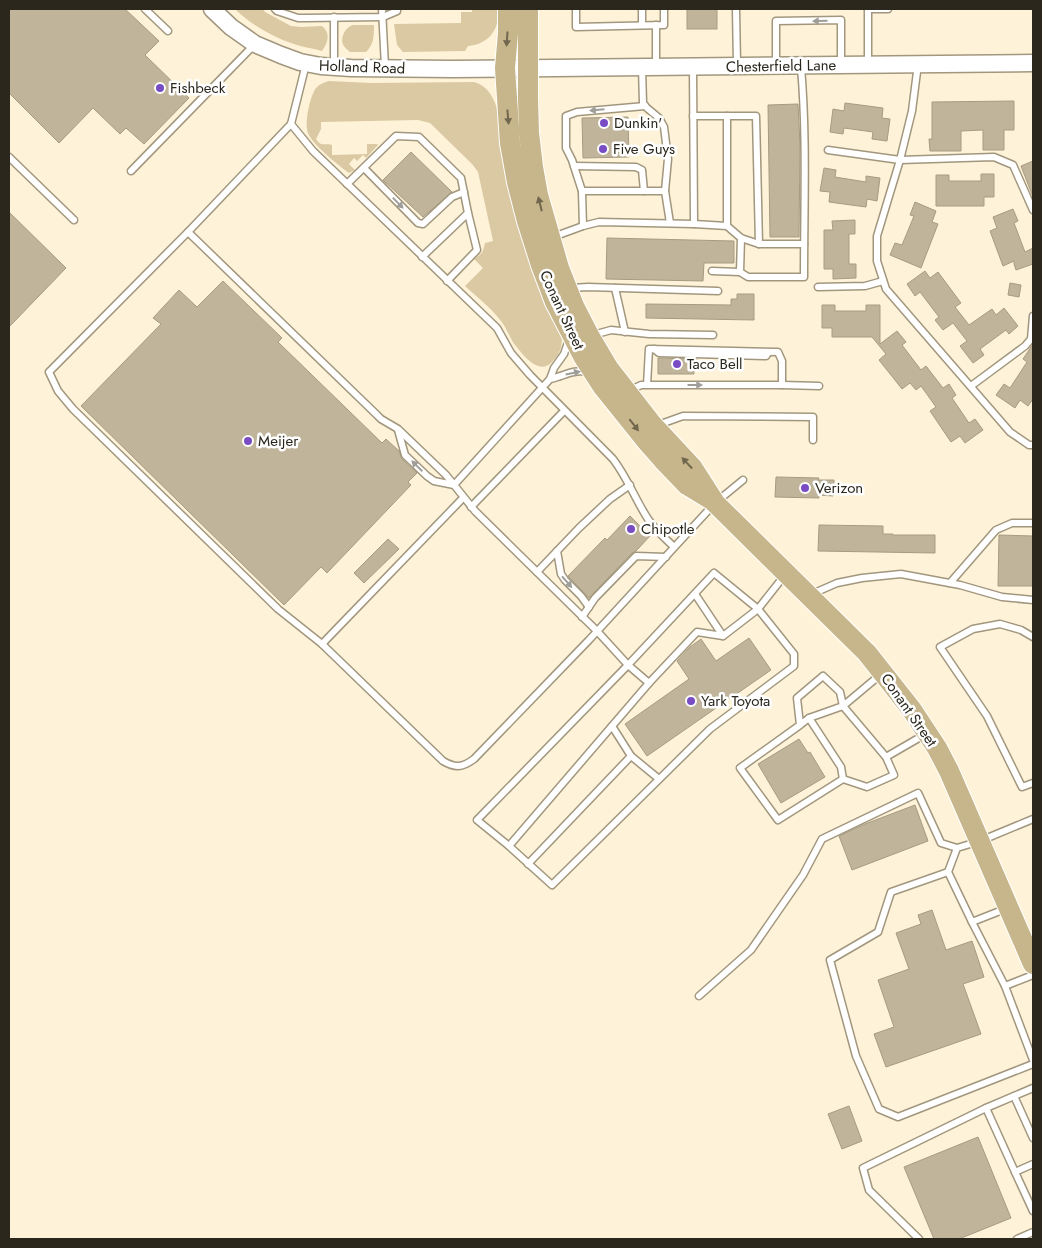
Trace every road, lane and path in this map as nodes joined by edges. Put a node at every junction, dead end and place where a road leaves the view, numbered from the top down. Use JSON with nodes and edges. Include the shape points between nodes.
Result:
{"nodes":[{"id":1,"x":145,"y":9,"type":"edge"},
{"id":2,"x":212,"y":9,"type":"edge"},
{"id":3,"x":275,"y":9,"type":"edge"},
{"id":4,"x":305,"y":9,"type":"edge"},
{"id":5,"x":382,"y":9,"type":"edge"},
{"id":6,"x":508,"y":9,"type":"edge"},
{"id":7,"x":528,"y":9,"type":"edge"},
{"id":8,"x":576,"y":9,"type":"edge"},
{"id":9,"x":642,"y":9,"type":"edge"},
{"id":10,"x":664,"y":9,"type":"edge"},
{"id":11,"x":736,"y":9,"type":"edge"},
{"id":12,"x":868,"y":9,"type":"edge"},
{"id":13,"x":888,"y":9,"type":"edge"},
{"id":14,"x":397,"y":10,"type":"edge"},
{"id":15,"x":334,"y":17,"type":"junction"},
{"id":16,"x":383,"y":17,"type":"junction"},
{"id":17,"x":305,"y":18,"type":"junction"},
{"id":18,"x":642,"y":25,"type":"junction"},
{"id":19,"x":656,"y":25,"type":"junction"},
{"id":20,"x":168,"y":31,"type":"dead end"},
{"id":21,"x":255,"y":44,"type":"junction"},
{"id":22,"x":1033,"y":62,"type":"edge"},
{"id":23,"x":306,"y":63,"type":"junction"},
{"id":24,"x":918,"y":64,"type":"junction"},
{"id":25,"x":801,"y":65,"type":"junction"},
{"id":26,"x":841,"y":65,"type":"junction"},
{"id":27,"x":868,"y":65,"type":"junction"},
{"id":28,"x":693,"y":66,"type":"junction"},
{"id":29,"x":738,"y":66,"type":"junction"},
{"id":30,"x":776,"y":66,"type":"junction"},
{"id":31,"x":334,"y":67,"type":"junction"},
{"id":32,"x":649,"y":67,"type":"junction"},
{"id":33,"x":385,"y":68,"type":"junction"},
{"id":34,"x":505,"y":68,"type":"junction"},
{"id":35,"x":529,"y":68,"type":"junction"},
{"id":36,"x":645,"y":106,"type":"junction"},
{"id":37,"x":693,"y":116,"type":"junction"},
{"id":38,"x":727,"y":116,"type":"junction"},
{"id":39,"x":291,"y":124,"type":"junction"},
{"id":40,"x":828,"y":150,"type":"dead end"},
{"id":41,"x":9,"y":157,"type":"edge"},
{"id":42,"x":900,"y":160,"type":"junction"},
{"id":43,"x":574,"y":166,"type":"junction"},
{"id":44,"x":364,"y":168,"type":"junction"},
{"id":45,"x":132,"y":171,"type":"dead end"},
{"id":46,"x":347,"y":184,"type":"junction"},
{"id":47,"x":464,"y":192,"type":"junction"},
{"id":48,"x":582,"y":192,"type":"junction"},
{"id":49,"x":644,"y":192,"type":"junction"},
{"id":50,"x":665,"y":192,"type":"junction"},
{"id":51,"x":1033,"y":210,"type":"edge"},
{"id":52,"x":468,"y":213,"type":"junction"},
{"id":53,"x":74,"y":220,"type":"dead end"},
{"id":54,"x":670,"y":224,"type":"junction"},
{"id":55,"x":694,"y":224,"type":"junction"},
{"id":56,"x":583,"y":226,"type":"junction"},
{"id":57,"x":727,"y":226,"type":"junction"},
{"id":58,"x":188,"y":232,"type":"junction"},
{"id":59,"x":741,"y":238,"type":"junction"},
{"id":60,"x":550,"y":239,"type":"junction"},
{"id":61,"x":759,"y":244,"type":"junction"},
{"id":62,"x":804,"y":244,"type":"junction"},
{"id":63,"x":422,"y":256,"type":"junction"},
{"id":64,"x":712,"y":271,"type":"dead end"},
{"id":65,"x":740,"y":272,"type":"junction"},
{"id":66,"x":447,"y":281,"type":"junction"},
{"id":67,"x":884,"y":281,"type":"junction"},
{"id":68,"x":818,"y":287,"type":"dead end"},
{"id":69,"x":567,"y":288,"type":"junction"},
{"id":70,"x":615,"y":288,"type":"junction"},
{"id":71,"x":718,"y":291,"type":"dead end"},
{"id":72,"x":1033,"y":316,"type":"edge"},
{"id":73,"x":570,"y":331,"type":"junction"},
{"id":74,"x":624,"y":332,"type":"junction"},
{"id":75,"x":713,"y":335,"type":"dead end"},
{"id":76,"x":590,"y":336,"type":"junction"},
{"id":77,"x":550,"y":379,"type":"junction"},
{"id":78,"x":599,"y":382,"type":"junction"},
{"id":79,"x":647,"y":385,"type":"junction"},
{"id":80,"x":782,"y":385,"type":"junction"},
{"id":81,"x":819,"y":386,"type":"dead end"},
{"id":82,"x":971,"y":386,"type":"junction"},
{"id":83,"x":542,"y":388,"type":"junction"},
{"id":84,"x":628,"y":391,"type":"junction"},
{"id":85,"x":564,"y":411,"type":"junction"},
{"id":86,"x":654,"y":426,"type":"junction"},
{"id":87,"x":398,"y":429,"type":"junction"},
{"id":88,"x":814,"y":440,"type":"dead end"},
{"id":89,"x":1033,"y":445,"type":"edge"},
{"id":90,"x":743,"y":480,"type":"dead end"},
{"id":91,"x":454,"y":485,"type":"junction"},
{"id":92,"x":630,"y":486,"type":"junction"},
{"id":93,"x":463,"y":498,"type":"junction"},
{"id":94,"x":716,"y":503,"type":"junction"},
{"id":95,"x":471,"y":507,"type":"junction"},
{"id":96,"x":1033,"y":523,"type":"edge"},
{"id":97,"x":674,"y":547,"type":"junction"},
{"id":98,"x":556,"y":551,"type":"junction"},
{"id":99,"x":666,"y":557,"type":"junction"},
{"id":100,"x":537,"y":572,"type":"junction"},
{"id":101,"x":786,"y":573,"type":"junction"},
{"id":102,"x":950,"y":584,"type":"junction"},
{"id":103,"x":694,"y":594,"type":"junction"},
{"id":104,"x":809,"y":596,"type":"junction"},
{"id":105,"x":1033,"y":600,"type":"edge"},
{"id":106,"x":588,"y":607,"type":"junction"},
{"id":107,"x":758,"y":609,"type":"junction"},
{"id":108,"x":582,"y":617,"type":"junction"},
{"id":109,"x":597,"y":631,"type":"junction"},
{"id":110,"x":722,"y":636,"type":"junction"},
{"id":111,"x":1033,"y":637,"type":"edge"},
{"id":112,"x":322,"y":644,"type":"junction"},
{"id":113,"x":628,"y":665,"type":"junction"},
{"id":114,"x":883,"y":672,"type":"junction"},
{"id":115,"x":649,"y":683,"type":"junction"},
{"id":116,"x":843,"y":706,"type":"junction"},
{"id":117,"x":809,"y":718,"type":"junction"},
{"id":118,"x":800,"y":725,"type":"junction"},
{"id":119,"x":612,"y":726,"type":"junction"},
{"id":120,"x":927,"y":733,"type":"junction"},
{"id":121,"x":631,"y":756,"type":"junction"},
{"id":122,"x":886,"y":758,"type":"junction"},
{"id":123,"x":659,"y":779,"type":"junction"},
{"id":124,"x":843,"y":779,"type":"junction"},
{"id":125,"x":1033,"y":782,"type":"edge"},
{"id":126,"x":1033,"y":819,"type":"edge"},
{"id":127,"x":980,"y":841,"type":"junction"},
{"id":128,"x":509,"y":846,"type":"junction"},
{"id":129,"x":957,"y":848,"type":"junction"},
{"id":130,"x":528,"y":864,"type":"junction"},
{"id":131,"x":948,"y":872,"type":"junction"},
{"id":132,"x":1009,"y":908,"type":"junction"},
{"id":133,"x":972,"y":922,"type":"junction"},
{"id":134,"x":1033,"y":964,"type":"edge"},
{"id":135,"x":1033,"y":975,"type":"edge"},
{"id":136,"x":1005,"y":986,"type":"junction"},
{"id":137,"x":699,"y":996,"type":"dead end"},
{"id":138,"x":1033,"y":1060,"type":"edge"},
{"id":139,"x":1033,"y":1064,"type":"edge"},
{"id":140,"x":1033,"y":1088,"type":"edge"},
{"id":141,"x":1014,"y":1096,"type":"junction"},
{"id":142,"x":986,"y":1108,"type":"junction"},
{"id":143,"x":1033,"y":1138,"type":"edge"},
{"id":144,"x":1033,"y":1164,"type":"edge"},
{"id":145,"x":1015,"y":1172,"type":"junction"},
{"id":146,"x":1033,"y":1211,"type":"edge"},
{"id":147,"x":1033,"y":1232,"type":"edge"},
{"id":148,"x":919,"y":1239,"type":"edge"},
{"id":149,"x":1018,"y":1239,"type":"edge"}],
"edges":[{"from":1,"to":20,"type":"lane"},
{"from":2,"to":21,"type":"street","name":"Holland Road"},
{"from":3,"to":17,"type":"lane"},
{"from":4,"to":17,"type":"lane"},
{"from":5,"to":16,"type":"lane"},
{"from":6,"to":34,"type":"main road","name":"Conant Street","one_way":true},
{"from":7,"to":35,"type":"main road","name":"Conant Street"},
{"from":8,"to":18,"type":"lane","via":[[576,27]]},
{"from":9,"to":18,"type":"lane"},
{"from":10,"to":19,"type":"lane","via":[[664,24]]},
{"from":11,"to":29,"type":"lane"},
{"from":12,"to":13,"type":"lane"},
{"from":12,"to":27,"type":"lane"},
{"from":14,"to":16,"type":"lane"},
{"from":15,"to":16,"type":"lane"},
{"from":15,"to":17,"type":"lane"},
{"from":15,"to":31,"type":"lane"},
{"from":16,"to":33,"type":"lane"},
{"from":18,"to":19,"type":"lane"},
{"from":19,"to":32,"type":"lane"},
{"from":21,"to":23,"type":"street","name":"Holland Road"},
{"from":21,"to":45,"type":"lane"},
{"from":22,"to":24,"type":"street","name":"Chesterfield Lane"},
{"from":23,"to":31,"type":"street","name":"Holland Road"},
{"from":23,"to":39,"type":"lane"},
{"from":24,"to":27,"type":"street","name":"Chesterfield Lane"},
{"from":24,"to":42,"type":"lane","via":[[912,111]]},
{"from":25,"to":26,"type":"street","name":"Chesterfield Lane"},
{"from":25,"to":30,"type":"street","name":"Chesterfield Lane"},
{"from":25,"to":62,"type":"lane","via":[[805,124]]},
{"from":26,"to":27,"type":"street","name":"Chesterfield Lane"},
{"from":26,"to":30,"type":"lane","one_way":true,"via":[[841,20],[776,21]]},
{"from":28,"to":29,"type":"street","name":"Chesterfield Lane"},
{"from":28,"to":32,"type":"street","name":"Chesterfield Lane"},
{"from":28,"to":37,"type":"lane"},
{"from":29,"to":30,"type":"street","name":"Chesterfield Lane"},
{"from":31,"to":33,"type":"street","name":"Holland Road"},
{"from":32,"to":35,"type":"street","name":"Chesterfield Lane"},
{"from":32,"to":36,"type":"lane"},
{"from":33,"to":34,"type":"street","name":"Holland Road"},
{"from":34,"to":35,"type":"street","name":"Holland Road"},
{"from":34,"to":73,"type":"main road","name":"Conant Street","one_way":true,"via":[[510,143],[522,202],[544,274]]},
{"from":60,"to":35,"type":"main road","name":"Conant Street","one_way":true,"via":[[532,166]]},
{"from":36,"to":43,"type":"lane","one_way":true,"via":[[577,112],[566,116],[566,148]]},
{"from":36,"to":50,"type":"lane","via":[[664,127],[668,159]]},
{"from":37,"to":38,"type":"lane"},
{"from":37,"to":55,"type":"lane"},
{"from":38,"to":57,"type":"lane"},
{"from":38,"to":61,"type":"lane","via":[[756,116]]},
{"from":39,"to":46,"type":"lane"},
{"from":39,"to":58,"type":"lane"},
{"from":40,"to":42,"type":"lane"},
{"from":41,"to":53,"type":"lane"},
{"from":42,"to":51,"type":"lane","via":[[994,157],[1013,165]]},
{"from":42,"to":67,"type":"lane","via":[[877,236],[877,261]]},
{"from":43,"to":48,"type":"lane"},
{"from":43,"to":49,"type":"lane","via":[[636,167],[642,170]]},
{"from":44,"to":46,"type":"lane"},
{"from":44,"to":47,"type":"lane","one_way":true,"via":[[418,224],[423,224],[452,197]]},
{"from":44,"to":47,"type":"lane","via":[[396,136],[419,137],[461,178]]},
{"from":46,"to":63,"type":"lane"},
{"from":47,"to":52,"type":"lane"},
{"from":48,"to":49,"type":"lane"},
{"from":48,"to":56,"type":"lane"},
{"from":49,"to":50,"type":"lane"},
{"from":50,"to":54,"type":"lane"},
{"from":52,"to":63,"type":"lane"},
{"from":52,"to":66,"type":"lane","via":[[477,250]]},
{"from":54,"to":55,"type":"lane"},
{"from":54,"to":56,"type":"lane","via":[[599,222]]},
{"from":55,"to":57,"type":"lane"},
{"from":56,"to":60,"type":"lane"},
{"from":57,"to":59,"type":"lane"},
{"from":58,"to":87,"type":"lane","via":[[381,419]]},
{"from":58,"to":112,"type":"lane","via":[[49,372],[58,391],[73,409],[278,609]]},
{"from":59,"to":61,"type":"lane"},
{"from":59,"to":65,"type":"lane"},
{"from":60,"to":69,"type":"main road","name":"Conant Street"},
{"from":61,"to":62,"type":"lane"},
{"from":62,"to":65,"type":"lane","via":[[804,277],[748,277]]},
{"from":63,"to":66,"type":"lane"},
{"from":64,"to":65,"type":"lane"},
{"from":66,"to":83,"type":"lane","via":[[497,328],[511,353]]},
{"from":67,"to":68,"type":"lane","via":[[865,286]]},
{"from":67,"to":82,"type":"lane","via":[[886,289]]},
{"from":69,"to":70,"type":"lane"},
{"from":69,"to":76,"type":"main road","name":"Conant Street"},
{"from":70,"to":71,"type":"lane"},
{"from":70,"to":74,"type":"lane"},
{"from":72,"to":82,"type":"lane","via":[[1031,339]]},
{"from":73,"to":77,"type":"lane","via":[[567,348]]},
{"from":73,"to":78,"type":"main road","name":"Conant Street"},
{"from":74,"to":75,"type":"lane"},
{"from":74,"to":76,"type":"lane","via":[[611,330]]},
{"from":76,"to":84,"type":"main road","name":"Conant Street","via":[[609,369]]},
{"from":77,"to":78,"type":"lane","one_way":true,"via":[[580,371],[587,372]]},
{"from":77,"to":83,"type":"lane"},
{"from":78,"to":94,"type":"main road","name":"Conant Street","one_way":true,"via":[[687,485]]},
{"from":79,"to":80,"type":"lane","one_way":true},
{"from":79,"to":80,"type":"lane","via":[[649,349],[654,349],[778,352],[782,361]]},
{"from":79,"to":84,"type":"lane"},
{"from":80,"to":81,"type":"lane"},
{"from":82,"to":89,"type":"lane","via":[[1010,432]]},
{"from":83,"to":85,"type":"lane"},
{"from":83,"to":91,"type":"lane"},
{"from":84,"to":86,"type":"main road","name":"Conant Street"},
{"from":85,"to":92,"type":"lane","via":[[613,458]]},
{"from":85,"to":95,"type":"lane"},
{"from":86,"to":88,"type":"lane","via":[[683,416],[814,416]]},
{"from":94,"to":86,"type":"main road","name":"Conant Street","one_way":true,"via":[[692,468]]},
{"from":87,"to":91,"type":"lane"},
{"from":91,"to":87,"type":"lane","one_way":true,"via":[[434,481],[405,455]]},
{"from":90,"to":94,"type":"lane"},
{"from":91,"to":93,"type":"lane"},
{"from":92,"to":97,"type":"lane","via":[[647,518]]},
{"from":92,"to":98,"type":"lane","via":[[610,499]]},
{"from":93,"to":95,"type":"lane"},
{"from":93,"to":112,"type":"lane"},
{"from":94,"to":97,"type":"lane"},
{"from":94,"to":101,"type":"main road","name":"Conant Street"},
{"from":95,"to":100,"type":"lane"},
{"from":96,"to":102,"type":"lane","via":[[1012,523],[996,530]]},
{"from":97,"to":99,"type":"lane"},
{"from":98,"to":100,"type":"lane"},
{"from":98,"to":106,"type":"lane","one_way":true,"via":[[561,574]]},
{"from":99,"to":106,"type":"lane","via":[[636,556]]},
{"from":99,"to":109,"type":"lane"},
{"from":100,"to":108,"type":"lane"},
{"from":101,"to":104,"type":"main road","name":"Conant Street"},
{"from":101,"to":107,"type":"lane"},
{"from":102,"to":104,"type":"lane","via":[[901,574],[837,583]]},
{"from":102,"to":105,"type":"lane","via":[[1002,597]]},
{"from":103,"to":107,"type":"lane","via":[[714,573]]},
{"from":103,"to":110,"type":"lane"},
{"from":103,"to":113,"type":"lane"},
{"from":104,"to":114,"type":"main road","name":"Conant Street"},
{"from":106,"to":108,"type":"lane"},
{"from":107,"to":110,"type":"lane"},
{"from":107,"to":123,"type":"lane","via":[[794,654],[794,666],[710,729]]},
{"from":108,"to":109,"type":"lane"},
{"from":109,"to":112,"type":"lane","via":[[474,759],[460,766],[443,761]]},
{"from":109,"to":113,"type":"lane"},
{"from":110,"to":115,"type":"lane","via":[[697,632]]},
{"from":111,"to":125,"type":"lane","via":[[1000,624],[973,629],[940,647],[987,716],[1022,787]]},
{"from":113,"to":115,"type":"lane"},
{"from":113,"to":128,"type":"lane","via":[[477,820]]},
{"from":114,"to":116,"type":"lane"},
{"from":114,"to":120,"type":"main road","name":"Conant Street"},
{"from":115,"to":119,"type":"lane"},
{"from":116,"to":117,"type":"lane"},
{"from":116,"to":118,"type":"lane","via":[[840,692],[823,676],[796,698]]},
{"from":116,"to":122,"type":"lane"},
{"from":117,"to":118,"type":"lane"},
{"from":117,"to":124,"type":"lane","via":[[842,766]]},
{"from":118,"to":124,"type":"lane","via":[[740,768],[778,820]]},
{"from":119,"to":121,"type":"lane"},
{"from":119,"to":128,"type":"lane"},
{"from":120,"to":122,"type":"lane"},
{"from":120,"to":127,"type":"main road","name":"Conant Street","via":[[950,772]]},
{"from":121,"to":123,"type":"lane"},
{"from":121,"to":130,"type":"lane"},
{"from":122,"to":124,"type":"lane","via":[[894,775],[867,787]]},
{"from":123,"to":130,"type":"lane","via":[[552,886]]},
{"from":126,"to":127,"type":"lane"},
{"from":127,"to":129,"type":"lane"},
{"from":127,"to":132,"type":"main road","name":"Conant Street"},
{"from":128,"to":130,"type":"lane"},
{"from":129,"to":131,"type":"lane"},
{"from":129,"to":137,"type":"lane","via":[[941,842],[918,793],[822,838],[803,875],[751,950]]},
{"from":131,"to":133,"type":"lane"},
{"from":131,"to":139,"type":"lane","via":[[891,892],[878,932],[830,960],[856,1056],[879,1109],[898,1117]]},
{"from":132,"to":133,"type":"lane"},
{"from":132,"to":134,"type":"main road","name":"Conant Street"},
{"from":133,"to":136,"type":"lane"},
{"from":135,"to":136,"type":"lane"},
{"from":136,"to":138,"type":"lane"},
{"from":140,"to":141,"type":"lane"},
{"from":141,"to":142,"type":"lane"},
{"from":141,"to":143,"type":"lane"},
{"from":142,"to":145,"type":"lane"},
{"from":142,"to":148,"type":"lane","via":[[863,1168],[869,1190]]},
{"from":144,"to":145,"type":"lane"},
{"from":145,"to":146,"type":"lane"},
{"from":147,"to":149,"type":"lane"}]}
